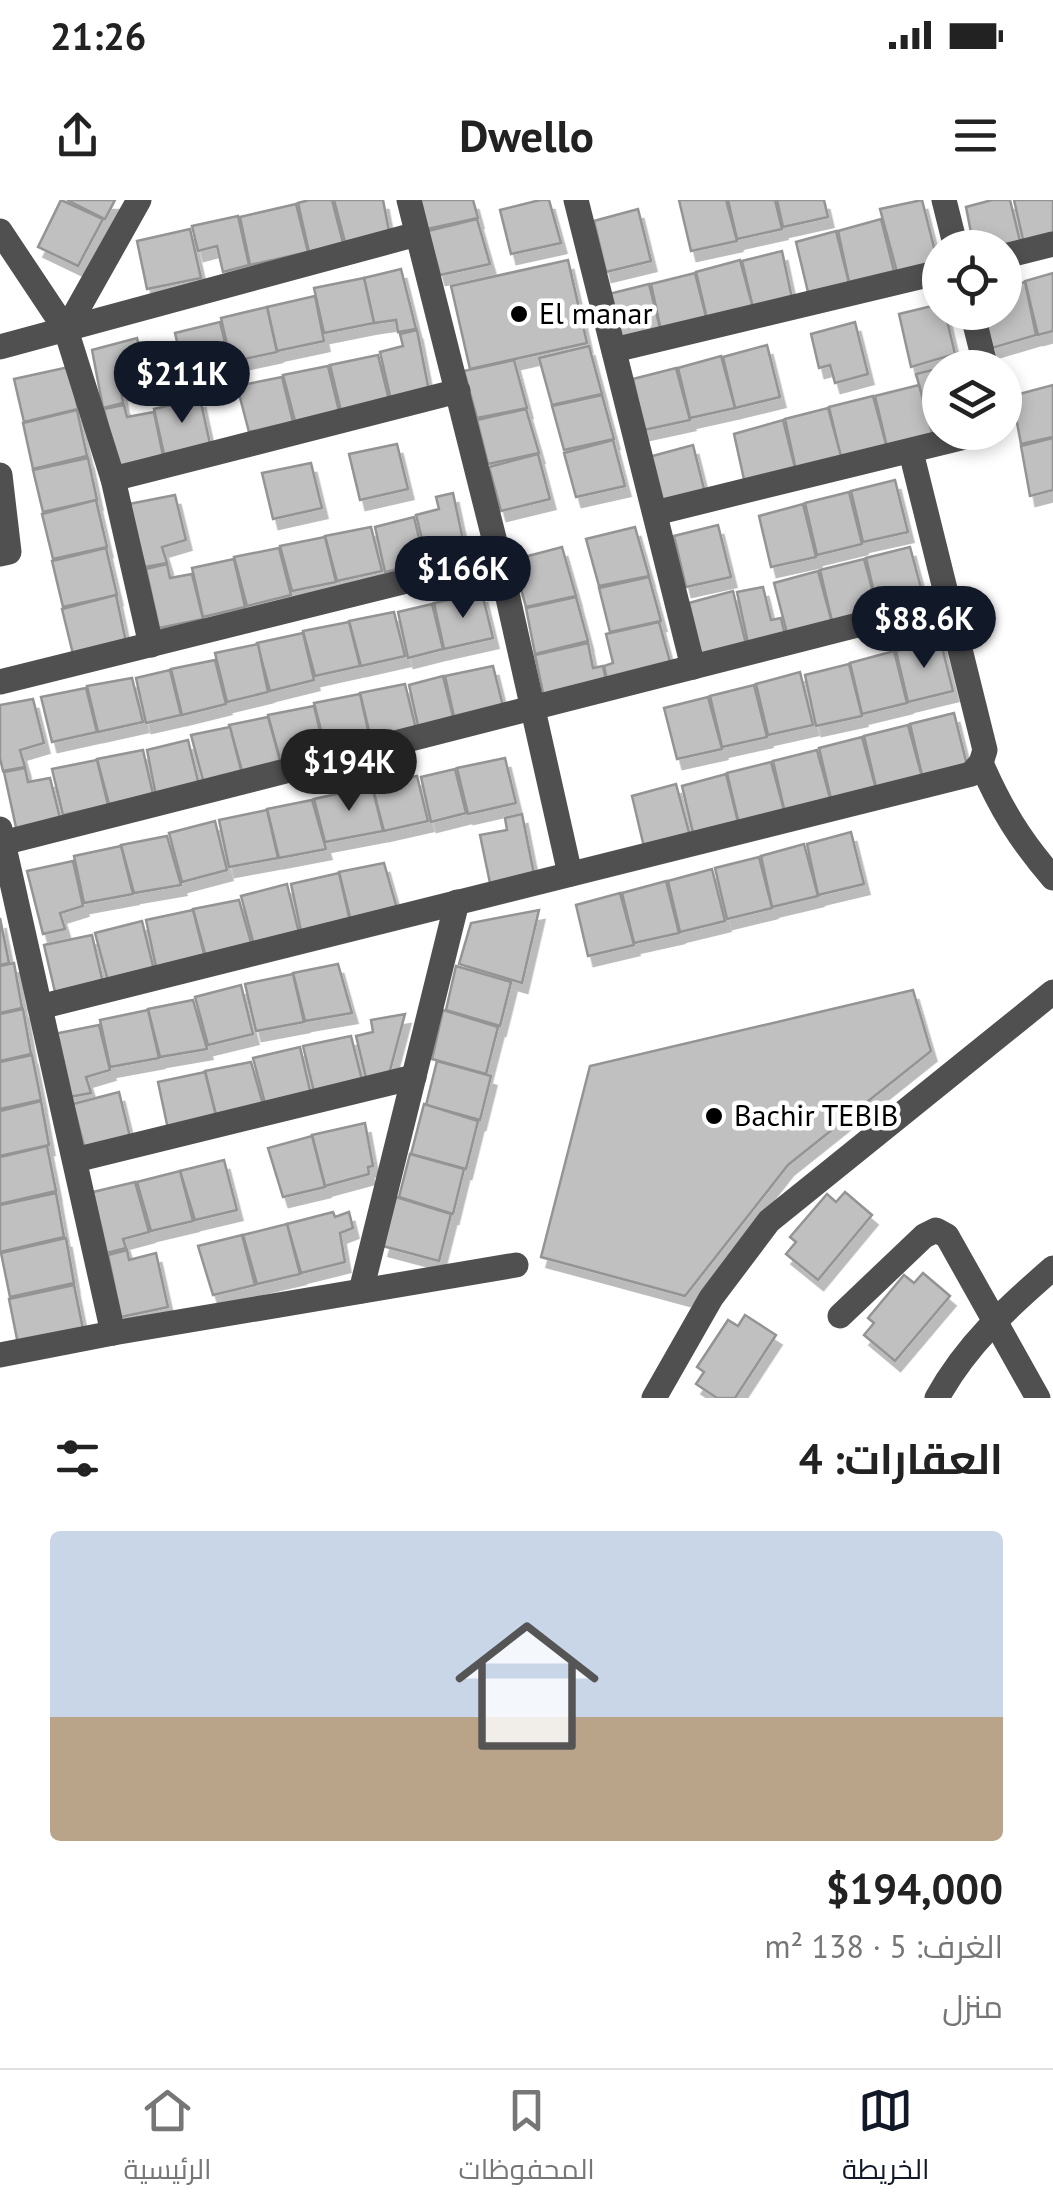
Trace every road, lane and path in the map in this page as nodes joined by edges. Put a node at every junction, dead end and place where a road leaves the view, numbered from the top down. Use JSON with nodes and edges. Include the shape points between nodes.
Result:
{"nodes":[{"id":1,"x":138,"y":200,"type":"edge"},
{"id":2,"x":409,"y":200,"type":"edge"},
{"id":3,"x":576,"y":200,"type":"edge"},
{"id":4,"x":944,"y":200,"type":"edge"},
{"id":5,"x":952,"y":230,"type":"edge"},
{"id":6,"x":0,"y":232,"type":"edge"},
{"id":7,"x":418,"y":234,"type":"junction"},
{"id":8,"x":1053,"y":244,"type":"edge"},
{"id":9,"x":1022,"y":252,"type":"edge"},
{"id":10,"x":922,"y":276,"type":"edge"},
{"id":11,"x":66,"y":330,"type":"junction"},
{"id":12,"x":0,"y":347,"type":"edge"},
{"id":13,"x":614,"y":350,"type":"junction"},
{"id":14,"x":458,"y":392,"type":"junction"},
{"id":15,"x":922,"y":449,"type":"edge"},
{"id":16,"x":911,"y":452,"type":"junction"},
{"id":17,"x":0,"y":476,"type":"edge"},
{"id":18,"x":113,"y":479,"type":"junction"},
{"id":19,"x":655,"y":513,"type":"junction"},
{"id":20,"x":0,"y":554,"type":"edge"},
{"id":21,"x":499,"y":558,"type":"junction"},
{"id":22,"x":948,"y":602,"type":"junction"},
{"id":23,"x":151,"y":644,"type":"junction"},
{"id":24,"x":693,"y":667,"type":"junction"},
{"id":25,"x":0,"y":682,"type":"edge"},
{"id":26,"x":533,"y":708,"type":"junction"},
{"id":27,"x":981,"y":763,"type":"junction"},
{"id":28,"x":2,"y":836,"type":"edge"},
{"id":29,"x":570,"y":874,"type":"junction"},
{"id":30,"x":1053,"y":878,"type":"edge"},
{"id":31,"x":458,"y":902,"type":"junction"},
{"id":32,"x":1053,"y":992,"type":"edge"},
{"id":33,"x":40,"y":1006,"type":"junction"},
{"id":34,"x":414,"y":1077,"type":"junction"},
{"id":35,"x":74,"y":1160,"type":"junction"},
{"id":36,"x":516,"y":1266,"type":"dead end"},
{"id":37,"x":1053,"y":1268,"type":"edge"},
{"id":38,"x":361,"y":1292,"type":"junction"},
{"id":39,"x":840,"y":1316,"type":"dead end"},
{"id":40,"x":995,"y":1319,"type":"junction"},
{"id":41,"x":113,"y":1332,"type":"junction"},
{"id":42,"x":0,"y":1355,"type":"edge"},
{"id":43,"x":654,"y":1398,"type":"edge"},
{"id":44,"x":937,"y":1398,"type":"edge"},
{"id":45,"x":1038,"y":1398,"type":"edge"}],
"edges":[{"from":1,"to":11,"type":"street"},
{"from":2,"to":7,"type":"street"},
{"from":3,"to":13,"type":"street"},
{"from":4,"to":5,"type":"street"},
{"from":6,"to":11,"type":"street"},
{"from":7,"to":11,"type":"street"},
{"from":7,"to":14,"type":"street"},
{"from":8,"to":9,"type":"street"},
{"from":10,"to":13,"type":"street"},
{"from":11,"to":12,"type":"street"},
{"from":11,"to":18,"type":"street"},
{"from":13,"to":19,"type":"street"},
{"from":14,"to":18,"type":"street"},
{"from":14,"to":21,"type":"street"},
{"from":15,"to":16,"type":"street"},
{"from":16,"to":19,"type":"street"},
{"from":16,"to":22,"type":"street"},
{"from":17,"to":20,"type":"street","via":[[9,552]]},
{"from":18,"to":23,"type":"street"},
{"from":19,"to":24,"type":"street"},
{"from":21,"to":23,"type":"street"},
{"from":21,"to":26,"type":"street"},
{"from":22,"to":24,"type":"street"},
{"from":22,"to":27,"type":"street","via":[[985,750]]},
{"from":23,"to":25,"type":"street"},
{"from":24,"to":26,"type":"street"},
{"from":26,"to":28,"type":"street"},
{"from":26,"to":29,"type":"street"},
{"from":27,"to":29,"type":"street","via":[[971,774]]},
{"from":27,"to":30,"type":"street","via":[[1003,812]]},
{"from":28,"to":33,"type":"street"},
{"from":29,"to":31,"type":"street"},
{"from":31,"to":33,"type":"street"},
{"from":31,"to":34,"type":"street"},
{"from":32,"to":43,"type":"street","via":[[769,1221],[711,1298]]},
{"from":33,"to":35,"type":"street"},
{"from":34,"to":35,"type":"street"},
{"from":34,"to":38,"type":"street"},
{"from":35,"to":41,"type":"street"},
{"from":36,"to":38,"type":"street"},
{"from":37,"to":40,"type":"street"},
{"from":38,"to":41,"type":"street"},
{"from":39,"to":40,"type":"street","via":[[936,1230],[947,1236]]},
{"from":40,"to":44,"type":"street"},
{"from":40,"to":45,"type":"street"},
{"from":41,"to":42,"type":"street"}]}
